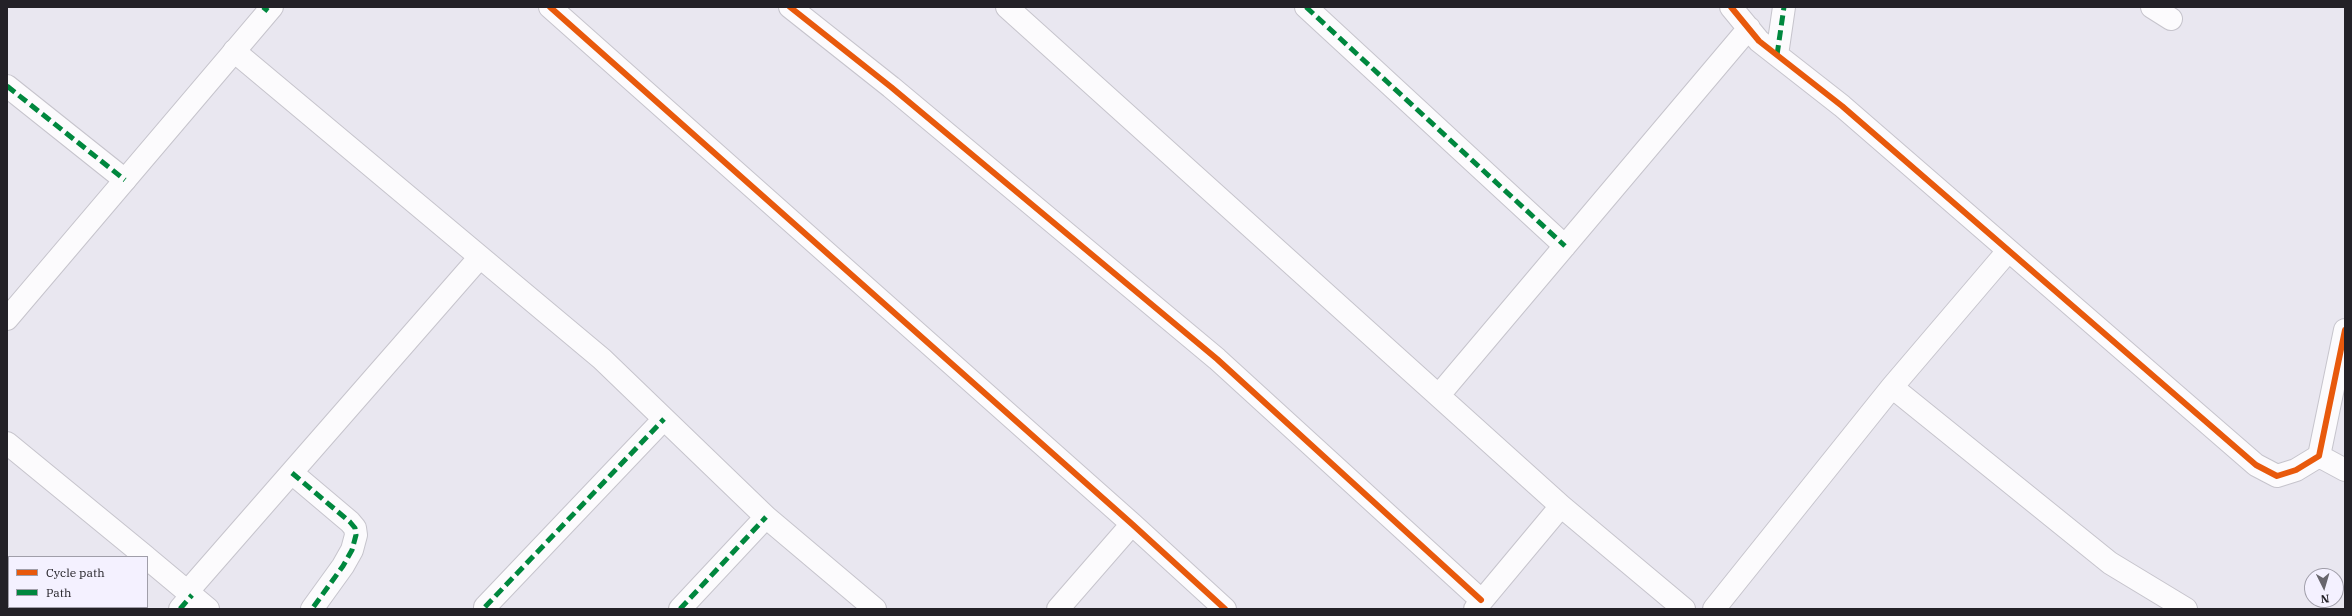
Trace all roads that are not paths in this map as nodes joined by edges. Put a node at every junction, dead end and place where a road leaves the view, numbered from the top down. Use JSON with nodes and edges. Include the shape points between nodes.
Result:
{"nodes":[{"id":1,"x":790,"y":7,"type":"edge"},
{"id":2,"x":1007,"y":7,"type":"edge"},
{"id":3,"x":1306,"y":7,"type":"edge"},
{"id":4,"x":1731,"y":7,"type":"edge"},
{"id":5,"x":1784,"y":7,"type":"edge"},
{"id":6,"x":2152,"y":7,"type":"edge"},
{"id":7,"x":268,"y":8,"type":"edge"},
{"id":8,"x":559,"y":10,"type":"edge"},
{"id":9,"x":2171,"y":19,"type":"dead end"},
{"id":10,"x":1749,"y":28,"type":"junction"},
{"id":11,"x":234,"y":51,"type":"junction"},
{"id":12,"x":1777,"y":55,"type":"junction"},
{"id":13,"x":7,"y":86,"type":"edge"},
{"id":14,"x":125,"y":180,"type":"junction"},
{"id":15,"x":1565,"y":246,"type":"junction"},
{"id":16,"x":2008,"y":251,"type":"junction"},
{"id":17,"x":480,"y":257,"type":"junction"},
{"id":18,"x":7,"y":319,"type":"edge"},
{"id":19,"x":2345,"y":330,"type":"edge"},
{"id":20,"x":1892,"y":387,"type":"junction"},
{"id":21,"x":1439,"y":396,"type":"junction"},
{"id":22,"x":664,"y":419,"type":"junction"},
{"id":23,"x":7,"y":443,"type":"edge"},
{"id":24,"x":2319,"y":456,"type":"junction"},
{"id":25,"x":2345,"y":470,"type":"edge"},
{"id":26,"x":292,"y":472,"type":"junction"},
{"id":27,"x":1561,"y":506,"type":"junction"},
{"id":28,"x":766,"y":516,"type":"junction"},
{"id":29,"x":1132,"y":524,"type":"junction"},
{"id":30,"x":144,"y":556,"type":"edge"},
{"id":31,"x":148,"y":560,"type":"edge"},
{"id":32,"x":192,"y":601,"type":"edge"},
{"id":33,"x":1478,"y":605,"type":"edge"},
{"id":34,"x":485,"y":607,"type":"dead end"},
{"id":35,"x":312,"y":609,"type":"edge"},
{"id":36,"x":680,"y":609,"type":"edge"},
{"id":37,"x":875,"y":609,"type":"edge"},
{"id":38,"x":1058,"y":609,"type":"edge"},
{"id":39,"x":1225,"y":609,"type":"edge"},
{"id":40,"x":1684,"y":609,"type":"edge"},
{"id":41,"x":1714,"y":609,"type":"edge"},
{"id":42,"x":2186,"y":609,"type":"edge"}],
"edges":[{"from":1,"to":33,"type":"street","via":[[897,92],[1217,359]]},
{"from":2,"to":21,"type":"street"},
{"from":3,"to":15,"type":"street"},
{"from":4,"to":10,"type":"street"},
{"from":5,"to":12,"type":"street"},
{"from":6,"to":9,"type":"street"},
{"from":7,"to":11,"type":"street"},
{"from":8,"to":29,"type":"street"},
{"from":10,"to":12,"type":"street","via":[[1759,41]]},
{"from":10,"to":15,"type":"street"},
{"from":11,"to":14,"type":"street"},
{"from":11,"to":17,"type":"street"},
{"from":12,"to":16,"type":"street","via":[[1842,106]]},
{"from":13,"to":14,"type":"street"},
{"from":14,"to":18,"type":"street"},
{"from":15,"to":21,"type":"street"},
{"from":16,"to":20,"type":"street"},
{"from":16,"to":24,"type":"street","via":[[2256,465],[2276,476],[2296,470]]},
{"from":17,"to":22,"type":"street","via":[[602,359]]},
{"from":17,"to":26,"type":"street"},
{"from":19,"to":24,"type":"street"},
{"from":20,"to":41,"type":"street"},
{"from":20,"to":42,"type":"street","via":[[2110,563]]},
{"from":21,"to":27,"type":"street"},
{"from":22,"to":28,"type":"street"},
{"from":22,"to":34,"type":"street"},
{"from":23,"to":30,"type":"street"},
{"from":24,"to":25,"type":"street"},
{"from":26,"to":32,"type":"street"},
{"from":26,"to":35,"type":"street","via":[[355,528],[355,542],[343,566]]},
{"from":27,"to":33,"type":"street"},
{"from":27,"to":40,"type":"street"},
{"from":28,"to":36,"type":"street"},
{"from":28,"to":37,"type":"street"},
{"from":29,"to":38,"type":"street"},
{"from":29,"to":39,"type":"street"},
{"from":31,"to":32,"type":"street"}]}
